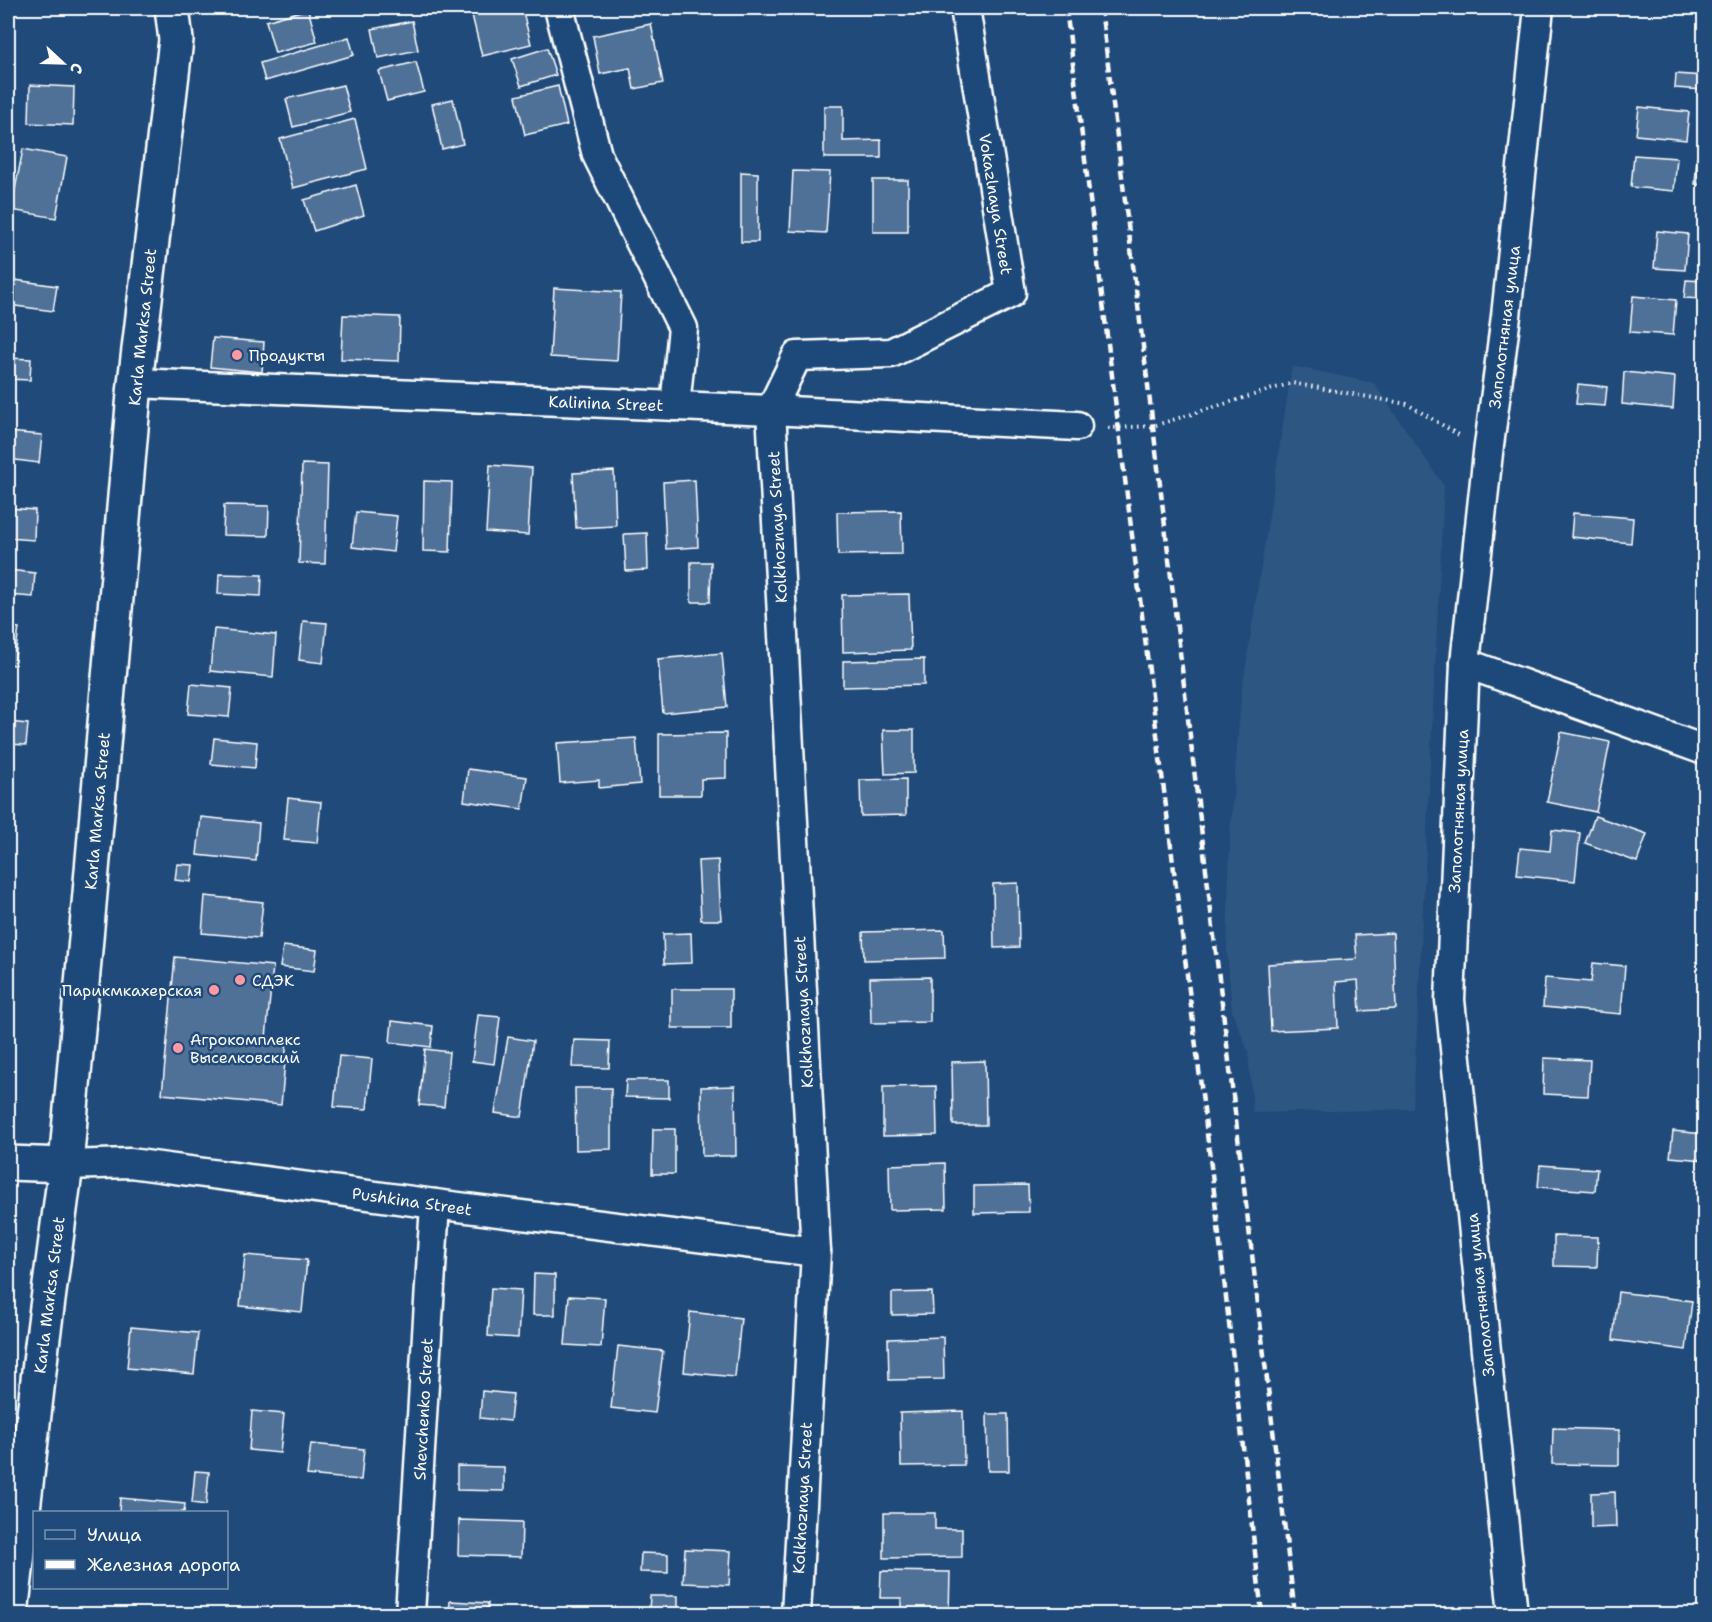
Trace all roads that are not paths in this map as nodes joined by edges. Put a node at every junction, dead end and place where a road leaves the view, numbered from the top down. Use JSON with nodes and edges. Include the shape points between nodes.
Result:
{"nodes":[{"id":1,"x":172,"y":8,"type":"edge"},
{"id":2,"x":559,"y":8,"type":"edge"},
{"id":3,"x":964,"y":8,"type":"edge"},
{"id":4,"x":1539,"y":8,"type":"edge"},
{"id":5,"x":135,"y":383,"type":"junction"},
{"id":6,"x":675,"y":406,"type":"junction"},
{"id":7,"x":771,"y":410,"type":"junction"},
{"id":8,"x":1077,"y":426,"type":"road end"},
{"id":9,"x":1465,"y":663,"type":"junction"},
{"id":10,"x":1704,"y":750,"type":"edge"},
{"id":11,"x":8,"y":1163,"type":"edge"},
{"id":12,"x":66,"y":1165,"type":"junction"},
{"id":13,"x":435,"y":1204,"type":"junction"},
{"id":14,"x":816,"y":1252,"type":"junction"},
{"id":15,"x":10,"y":1614,"type":"edge"},
{"id":16,"x":410,"y":1614,"type":"edge"},
{"id":17,"x":796,"y":1614,"type":"edge"},
{"id":18,"x":1513,"y":1614,"type":"edge"}],
"edges":[{"from":1,"to":5,"type":"street","name":"Karla Marksa Street","via":[[176,40]]},
{"from":2,"to":6,"type":"street","via":[[597,155],[683,328]]},
{"from":3,"to":7,"type":"street","name":"Vokazlnaya Street","via":[[1011,292],[891,353],[797,356]]},
{"from":4,"to":9,"type":"street","name":"Заполотняная улица"},
{"from":5,"to":6,"type":"street","name":"Kalinina Street"},
{"from":5,"to":12,"type":"street","name":"Karla Marksa Street"},
{"from":6,"to":7,"type":"street","name":"Kalinina Street"},
{"from":7,"to":8,"type":"street","name":"Kalinina Street"},
{"from":7,"to":14,"type":"street","name":"Kolkhoznaya Street"},
{"from":9,"to":10,"type":"street"},
{"from":9,"to":18,"type":"street","name":"Заполотняная улица","via":[[1450,1000]]},
{"from":11,"to":12,"type":"street","name":"Pushkina Street"},
{"from":12,"to":13,"type":"street","name":"Pushkina Street","via":[[129,1163]]},
{"from":12,"to":15,"type":"street","name":"Karla Marksa Street"},
{"from":13,"to":14,"type":"street","name":"Pushkina Street"},
{"from":13,"to":16,"type":"street","name":"Shevchenko Street"},
{"from":14,"to":17,"type":"street","name":"Kolkhoznaya Street"}]}
